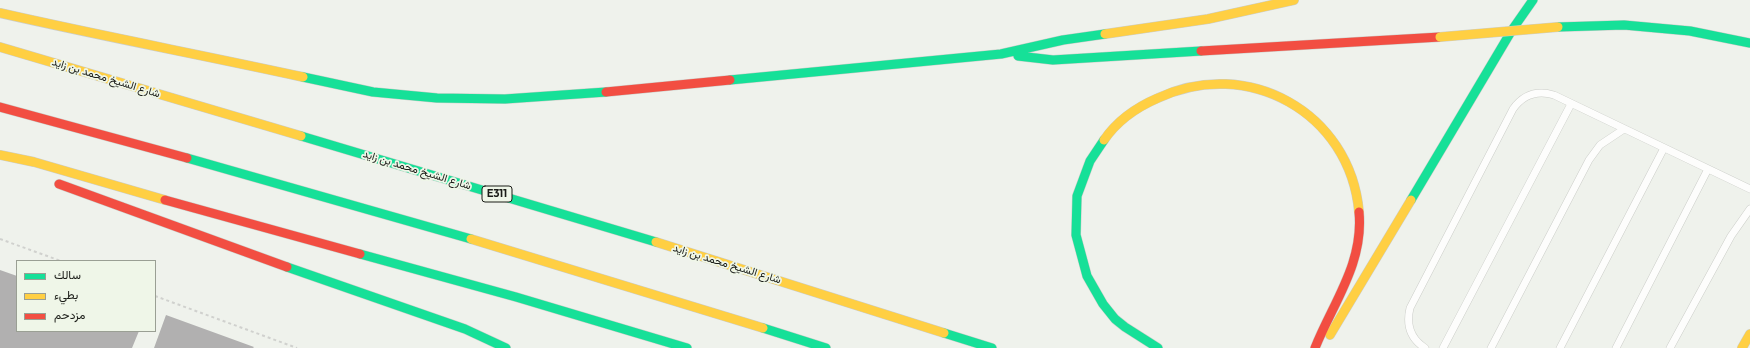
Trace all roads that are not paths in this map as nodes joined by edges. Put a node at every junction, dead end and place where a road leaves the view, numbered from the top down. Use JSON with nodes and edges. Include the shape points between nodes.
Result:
{"nodes":[{"id":1,"x":1294,"y":0,"type":"edge"},
{"id":2,"x":1533,"y":0,"type":"edge"},
{"id":3,"x":0,"y":13,"type":"edge"},
{"id":4,"x":1750,"y":43,"type":"edge"},
{"id":5,"x":0,"y":47,"type":"edge"},
{"id":6,"x":1001,"y":54,"type":"junction"},
{"id":7,"x":1571,"y":104,"type":"junction"},
{"id":8,"x":0,"y":107,"type":"edge"},
{"id":9,"x":1624,"y":129,"type":"junction"},
{"id":10,"x":1664,"y":148,"type":"junction"},
{"id":11,"x":0,"y":155,"type":"edge"},
{"id":12,"x":0,"y":160,"type":"edge"},
{"id":13,"x":21,"y":169,"type":"dead end"},
{"id":14,"x":1708,"y":169,"type":"junction"},
{"id":15,"x":49,"y":181,"type":"dead end"},
{"id":16,"x":1750,"y":189,"type":"edge"},
{"id":17,"x":1750,"y":209,"type":"edge"},
{"id":18,"x":1750,"y":334,"type":"edge"},
{"id":19,"x":506,"y":348,"type":"edge"},
{"id":20,"x":688,"y":348,"type":"edge"},
{"id":21,"x":826,"y":348,"type":"edge"},
{"id":22,"x":992,"y":348,"type":"edge"},
{"id":23,"x":1158,"y":348,"type":"edge"},
{"id":24,"x":1315,"y":348,"type":"edge"},
{"id":25,"x":1322,"y":348,"type":"edge"},
{"id":26,"x":1425,"y":348,"type":"edge"},
{"id":27,"x":1443,"y":348,"type":"edge"},
{"id":28,"x":1491,"y":348,"type":"edge"},
{"id":29,"x":1560,"y":348,"type":"edge"},
{"id":30,"x":1616,"y":348,"type":"edge"},
{"id":31,"x":1670,"y":348,"type":"edge"},
{"id":32,"x":1742,"y":348,"type":"edge"}],
"edges":[{"from":1,"to":6,"type":"main road","via":[[1256,11],[1062,41]]},
{"from":2,"to":25,"type":"main road"},
{"from":3,"to":6,"type":"main road","via":[[373,92],[437,98],[505,99],[612,91]]},
{"from":4,"to":6,"type":"main road","bridge":true,"via":[[1690,31],[1624,25],[1558,27],[1440,37],[1053,60]]},
{"from":5,"to":22,"type":"main road","name":"شارع الشيخ محمد بن زايد","number":"E311","via":[[647,239]]},
{"from":7,"to":9,"type":"lane"},
{"from":7,"to":26,"type":"lane","via":[[1554,95],[1541,93],[1528,95],[1513,109],[1410,308],[1410,329],[1416,341]]},
{"from":7,"to":27,"type":"lane"},
{"from":8,"to":21,"type":"main road","via":[[450,232]]},
{"from":9,"to":10,"type":"lane"},
{"from":9,"to":28,"type":"lane","via":[[1600,145],[1589,160]]},
{"from":10,"to":14,"type":"lane"},
{"from":10,"to":29,"type":"lane"},
{"from":11,"to":20,"type":"main road","via":[[34,162],[516,297]]},
{"from":12,"to":13,"type":"main road"},
{"from":14,"to":16,"type":"lane"},
{"from":14,"to":30,"type":"lane"},
{"from":15,"to":19,"type":"main road","via":[[465,329]]},
{"from":17,"to":31,"type":"lane","via":[[1731,236]]},
{"from":18,"to":32,"type":"main road"},
{"from":23,"to":24,"type":"main road","via":[[1130,332],[1115,319],[1092,287],[1078,250],[1075,230],[1079,191],[1091,157],[1100,142],[1115,124],[1133,109],[1153,97],[1174,89],[1220,82],[1266,91],[1303,110],[1332,138],[1351,173],[1360,212],[1357,252],[1351,271]]}]}
